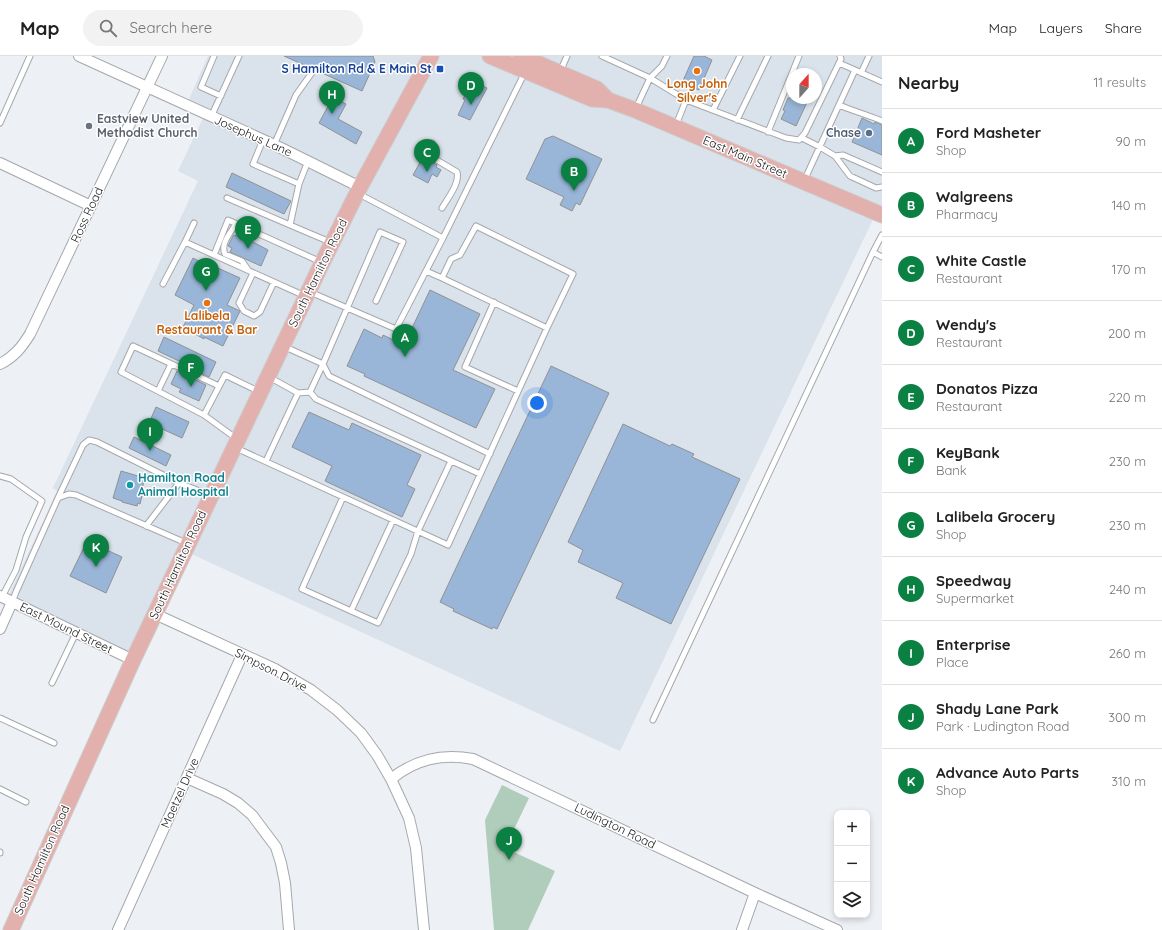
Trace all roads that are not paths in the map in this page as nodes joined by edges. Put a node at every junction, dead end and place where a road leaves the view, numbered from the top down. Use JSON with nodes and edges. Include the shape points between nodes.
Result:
{"nodes":[{"id":1,"x":30,"y":56,"type":"edge"},
{"id":2,"x":79,"y":56,"type":"edge"},
{"id":3,"x":162,"y":56,"type":"edge"},
{"id":4,"x":214,"y":56,"type":"edge"},
{"id":5,"x":239,"y":56,"type":"edge"},
{"id":6,"x":431,"y":56,"type":"edge"},
{"id":7,"x":490,"y":56,"type":"edge"},
{"id":8,"x":521,"y":56,"type":"edge"},
{"id":9,"x":567,"y":56,"type":"edge"},
{"id":10,"x":602,"y":56,"type":"edge"},
{"id":11,"x":667,"y":56,"type":"edge"},
{"id":12,"x":740,"y":56,"type":"edge"},
{"id":13,"x":768,"y":56,"type":"edge"},
{"id":14,"x":799,"y":56,"type":"edge"},
{"id":15,"x":840,"y":56,"type":"edge"},
{"id":16,"x":870,"y":56,"type":"edge"},
{"id":17,"x":838,"y":63,"type":"junction"},
{"id":18,"x":855,"y":70,"type":"junction"},
{"id":19,"x":526,"y":72,"type":"junction"},
{"id":20,"x":560,"y":73,"type":"junction"},
{"id":21,"x":861,"y":73,"type":"junction"},
{"id":22,"x":311,"y":74,"type":"dead end"},
{"id":23,"x":650,"y":78,"type":"junction"},
{"id":24,"x":882,"y":82,"type":"edge"},
{"id":25,"x":147,"y":87,"type":"junction"},
{"id":26,"x":221,"y":96,"type":"junction"},
{"id":27,"x":608,"y":100,"type":"junction"},
{"id":28,"x":686,"y":100,"type":"junction"},
{"id":29,"x":839,"y":104,"type":"junction"},
{"id":30,"x":635,"y":110,"type":"junction"},
{"id":31,"x":713,"y":110,"type":"junction"},
{"id":32,"x":211,"y":117,"type":"junction"},
{"id":33,"x":738,"y":120,"type":"junction"},
{"id":34,"x":882,"y":121,"type":"edge"},
{"id":35,"x":0,"y":123,"type":"edge"},
{"id":36,"x":675,"y":127,"type":"junction"},
{"id":37,"x":768,"y":132,"type":"junction"},
{"id":38,"x":802,"y":138,"type":"junction"},
{"id":39,"x":263,"y":140,"type":"junction"},
{"id":40,"x":432,"y":143,"type":"dead end"},
{"id":41,"x":274,"y":146,"type":"junction"},
{"id":42,"x":820,"y":147,"type":"junction"},
{"id":43,"x":835,"y":156,"type":"junction"},
{"id":44,"x":308,"y":161,"type":"junction"},
{"id":45,"x":0,"y":163,"type":"edge"},
{"id":46,"x":882,"y":172,"type":"edge"},
{"id":47,"x":804,"y":182,"type":"junction"},
{"id":48,"x":299,"y":184,"type":"junction"},
{"id":49,"x":882,"y":186,"type":"edge"},
{"id":50,"x":359,"y":190,"type":"junction"},
{"id":51,"x":227,"y":198,"type":"dead end"},
{"id":52,"x":91,"y":206,"type":"junction"},
{"id":53,"x":442,"y":208,"type":"dead end"},
{"id":54,"x":882,"y":215,"type":"edge"},
{"id":55,"x":194,"y":222,"type":"dead end"},
{"id":56,"x":236,"y":224,"type":"junction"},
{"id":57,"x":290,"y":224,"type":"junction"},
{"id":58,"x":882,"y":235,"type":"edge"},
{"id":59,"x":443,"y":238,"type":"junction"},
{"id":60,"x":184,"y":242,"type":"junction"},
{"id":61,"x":332,"y":243,"type":"junction"},
{"id":62,"x":874,"y":252,"type":"junction"},
{"id":63,"x":214,"y":255,"type":"junction"},
{"id":64,"x":882,"y":257,"type":"edge"},
{"id":65,"x":322,"y":263,"type":"junction"},
{"id":66,"x":426,"y":271,"type":"junction"},
{"id":67,"x":251,"y":272,"type":"junction"},
{"id":68,"x":442,"y":278,"type":"junction"},
{"id":69,"x":274,"y":282,"type":"junction"},
{"id":70,"x":163,"y":284,"type":"dead end"},
{"id":71,"x":307,"y":294,"type":"junction"},
{"id":72,"x":376,"y":301,"type":"dead end"},
{"id":73,"x":494,"y":302,"type":"junction"},
{"id":74,"x":346,"y":308,"type":"junction"},
{"id":75,"x":547,"y":328,"type":"junction"},
{"id":76,"x":282,"y":346,"type":"junction"},
{"id":77,"x":0,"y":364,"type":"edge"},
{"id":78,"x":171,"y":364,"type":"junction"},
{"id":79,"x":322,"y":364,"type":"junction"},
{"id":80,"x":268,"y":377,"type":"junction"},
{"id":81,"x":219,"y":386,"type":"junction"},
{"id":82,"x":158,"y":391,"type":"junction"},
{"id":83,"x":518,"y":391,"type":"junction"},
{"id":84,"x":260,"y":392,"type":"junction"},
{"id":85,"x":310,"y":392,"type":"junction"},
{"id":86,"x":298,"y":393,"type":"junction"},
{"id":87,"x":204,"y":415,"type":"junction"},
{"id":88,"x":236,"y":443,"type":"junction"},
{"id":89,"x":490,"y":454,"type":"junction"},
{"id":90,"x":266,"y":461,"type":"junction"},
{"id":91,"x":451,"y":461,"type":"junction"},
{"id":92,"x":480,"y":474,"type":"junction"},
{"id":93,"x":0,"y":476,"type":"edge"},
{"id":94,"x":179,"y":483,"type":"junction"},
{"id":95,"x":211,"y":496,"type":"junction"},
{"id":96,"x":343,"y":497,"type":"junction"},
{"id":97,"x":58,"y":498,"type":"junction"},
{"id":98,"x":393,"y":520,"type":"junction"},
{"id":99,"x":146,"y":526,"type":"junction"},
{"id":100,"x":418,"y":531,"type":"junction"},
{"id":101,"x":188,"y":544,"type":"junction"},
{"id":102,"x":1,"y":597,"type":"edge"},
{"id":103,"x":12,"y":602,"type":"junction"},
{"id":104,"x":351,"y":611,"type":"junction"},
{"id":105,"x":155,"y":614,"type":"junction"},
{"id":106,"x":0,"y":629,"type":"edge"},
{"id":107,"x":76,"y":633,"type":"junction"},
{"id":108,"x":242,"y":655,"type":"junction"},
{"id":109,"x":133,"y":660,"type":"junction"},
{"id":110,"x":52,"y":683,"type":"dead end"},
{"id":111,"x":0,"y":718,"type":"edge"},
{"id":112,"x":653,"y":720,"type":"dead end"},
{"id":113,"x":54,"y":743,"type":"dead end"},
{"id":114,"x":186,"y":778,"type":"junction"},
{"id":115,"x":391,"y":779,"type":"junction"},
{"id":116,"x":0,"y":789,"type":"edge"},
{"id":117,"x":26,"y":802,"type":"dead end"},
{"id":118,"x":755,"y":893,"type":"junction"},
{"id":119,"x":11,"y":930,"type":"edge"},
{"id":120,"x":118,"y":930,"type":"edge"},
{"id":121,"x":289,"y":930,"type":"edge"},
{"id":122,"x":424,"y":930,"type":"edge"},
{"id":123,"x":742,"y":930,"type":"edge"},
{"id":124,"x":837,"y":930,"type":"edge"}],
"edges":[{"from":1,"to":35,"type":"lane"},
{"from":2,"to":25,"type":"street","name":"Josephus Lane"},
{"from":3,"to":25,"type":"street","name":"Ross Road"},
{"from":4,"to":26,"type":"lane","via":[[200,87]]},
{"from":5,"to":26,"type":"lane"},
{"from":6,"to":50,"type":"main road","name":"South Hamilton Road"},
{"from":7,"to":19,"type":"main road","name":"East Main Street"},
{"from":8,"to":20,"type":"main road","name":"East Main Street"},
{"from":9,"to":20,"type":"lane"},
{"from":10,"to":23,"type":"lane"},
{"from":11,"to":23,"type":"lane","via":[[662,66]]},
{"from":12,"to":31,"type":"lane"},
{"from":13,"to":33,"type":"lane"},
{"from":14,"to":37,"type":"lane"},
{"from":15,"to":17,"type":"lane"},
{"from":16,"to":21,"type":"lane"},
{"from":17,"to":18,"type":"lane"},
{"from":17,"to":38,"type":"lane"},
{"from":18,"to":21,"type":"lane"},
{"from":18,"to":29,"type":"lane"},
{"from":19,"to":27,"type":"main road","name":"East Main Street","via":[[592,99]]},
{"from":19,"to":59,"type":"lane"},
{"from":20,"to":27,"type":"main road","name":"East Main Street","via":[[597,89]]},
{"from":21,"to":24,"type":"lane"},
{"from":22,"to":41,"type":"lane","via":[[296,95]]},
{"from":23,"to":28,"type":"lane"},
{"from":23,"to":30,"type":"lane"},
{"from":25,"to":32,"type":"street","name":"Josephus Lane"},
{"from":25,"to":52,"type":"street","name":"Ross Road"},
{"from":26,"to":32,"type":"lane"},
{"from":27,"to":30,"type":"main road","name":"East Main Street"},
{"from":28,"to":31,"type":"lane"},
{"from":28,"to":36,"type":"lane"},
{"from":29,"to":34,"type":"lane"},
{"from":29,"to":42,"type":"lane"},
{"from":30,"to":36,"type":"main road","name":"East Main Street"},
{"from":31,"to":33,"type":"lane"},
{"from":32,"to":39,"type":"street","name":"Josephus Lane"},
{"from":33,"to":37,"type":"lane"},
{"from":36,"to":47,"type":"main road","name":"East Main Street"},
{"from":37,"to":38,"type":"lane","via":[[786,138]]},
{"from":38,"to":42,"type":"lane"},
{"from":39,"to":41,"type":"street","name":"Josephus Lane"},
{"from":39,"to":48,"type":"lane","via":[[254,164]]},
{"from":40,"to":53,"type":"lane","via":[[430,153],[458,175]]},
{"from":41,"to":44,"type":"street","name":"Josephus Lane"},
{"from":42,"to":43,"type":"lane"},
{"from":42,"to":47,"type":"lane"},
{"from":43,"to":46,"type":"lane","via":[[843,155]]},
{"from":43,"to":49,"type":"lane","via":[[850,176],[876,188]]},
{"from":44,"to":48,"type":"lane"},
{"from":44,"to":50,"type":"street","name":"Josephus Lane"},
{"from":45,"to":52,"type":"street"},
{"from":47,"to":54,"type":"main road","name":"East Main Street"},
{"from":48,"to":57,"type":"lane"},
{"from":50,"to":59,"type":"lane"},
{"from":50,"to":61,"type":"main road","name":"South Hamilton Road"},
{"from":51,"to":57,"type":"lane"},
{"from":52,"to":77,"type":"street","name":"Ross Road","via":[[30,334],[15,355]]},
{"from":55,"to":60,"type":"lane"},
{"from":56,"to":63,"type":"lane","via":[[228,220]]},
{"from":56,"to":65,"type":"lane"},
{"from":56,"to":67,"type":"lane","via":[[223,250],[225,254],[242,261]]},
{"from":57,"to":61,"type":"lane"},
{"from":58,"to":62,"type":"lane"},
{"from":59,"to":66,"type":"lane"},
{"from":60,"to":63,"type":"lane"},
{"from":60,"to":70,"type":"lane"},
{"from":61,"to":65,"type":"main road","name":"South Hamilton Road"},
{"from":62,"to":64,"type":"lane"},
{"from":62,"to":112,"type":"lane"},
{"from":63,"to":67,"type":"lane"},
{"from":65,"to":71,"type":"main road","name":"South Hamilton Road"},
{"from":66,"to":68,"type":"lane"},
{"from":66,"to":74,"type":"lane","via":[[396,330]]},
{"from":67,"to":69,"type":"lane"},
{"from":67,"to":69,"type":"lane","via":[[239,303],[244,311],[254,316],[260,312]]},
{"from":68,"to":73,"type":"lane"},
{"from":68,"to":75,"type":"lane","via":[[451,259],[460,255],[476,226],[573,274]]},
{"from":69,"to":71,"type":"lane"},
{"from":71,"to":74,"type":"lane"},
{"from":71,"to":76,"type":"main road","name":"South Hamilton Road"},
{"from":72,"to":74,"type":"lane","via":[[404,242],[380,232]]},
{"from":73,"to":75,"type":"lane"},
{"from":73,"to":83,"type":"lane","via":[[465,367]]},
{"from":74,"to":79,"type":"lane"},
{"from":75,"to":83,"type":"lane"},
{"from":76,"to":79,"type":"lane"},
{"from":76,"to":80,"type":"main road","name":"South Hamilton Road"},
{"from":78,"to":81,"type":"lane"},
{"from":78,"to":82,"type":"lane"},
{"from":78,"to":82,"type":"lane","via":[[133,346],[121,372]]},
{"from":79,"to":85,"type":"lane"},
{"from":79,"to":89,"type":"lane","via":[[329,376]]},
{"from":80,"to":84,"type":"main road","name":"South Hamilton Road"},
{"from":80,"to":86,"type":"lane"},
{"from":81,"to":84,"type":"lane","via":[[225,375]]},
{"from":81,"to":87,"type":"lane"},
{"from":82,"to":87,"type":"lane"},
{"from":83,"to":89,"type":"lane"},
{"from":84,"to":88,"type":"main road","name":"South Hamilton Road"},
{"from":85,"to":86,"type":"lane"},
{"from":85,"to":91,"type":"lane","via":[[316,399]]},
{"from":86,"to":90,"type":"lane"},
{"from":87,"to":88,"type":"lane"},
{"from":88,"to":90,"type":"lane"},
{"from":88,"to":95,"type":"main road","name":"South Hamilton Road"},
{"from":89,"to":92,"type":"lane"},
{"from":90,"to":96,"type":"lane"},
{"from":91,"to":92,"type":"lane"},
{"from":91,"to":100,"type":"lane"},
{"from":92,"to":100,"type":"lane","via":[[448,545]]},
{"from":93,"to":102,"type":"lane","via":[[11,479],[42,500],[26,537],[16,570]]},
{"from":94,"to":95,"type":"lane"},
{"from":94,"to":97,"type":"lane","via":[[89,440],[83,445]]},
{"from":94,"to":99,"type":"lane"},
{"from":95,"to":101,"type":"main road","name":"South Hamilton Road"},
{"from":96,"to":98,"type":"lane"},
{"from":96,"to":104,"type":"lane","via":[[302,589]]},
{"from":97,"to":99,"type":"lane","via":[[69,494],[76,495]]},
{"from":97,"to":103,"type":"lane"},
{"from":98,"to":100,"type":"lane"},
{"from":98,"to":104,"type":"lane"},
{"from":99,"to":101,"type":"lane"},
{"from":100,"to":104,"type":"lane","via":[[411,554],[378,623]]},
{"from":101,"to":105,"type":"main road","name":"South Hamilton Road"},
{"from":102,"to":103,"type":"street","name":"East Mound Street"},
{"from":103,"to":106,"type":"street"},
{"from":103,"to":107,"type":"street","name":"East Mound Street"},
{"from":105,"to":108,"type":"street","name":"Simpson Drive"},
{"from":105,"to":109,"type":"main road","name":"South Hamilton Road"},
{"from":107,"to":109,"type":"street","name":"East Mound Street"},
{"from":107,"to":110,"type":"lane"},
{"from":108,"to":114,"type":"street","name":"Maetzel Drive"},
{"from":108,"to":115,"type":"street","name":"Simpson Drive","via":[[275,669],[311,690],[337,710],[361,733]]},
{"from":109,"to":119,"type":"main road","name":"South Hamilton Road"},
{"from":111,"to":113,"type":"lane"},
{"from":114,"to":120,"type":"street","name":"Maetzel Drive"},
{"from":114,"to":121,"type":"street","via":[[224,794],[238,803],[252,815],[276,847],[285,883]]},
{"from":115,"to":118,"type":"street","name":"Ludington Road","via":[[418,762],[450,756],[473,759]]},
{"from":115,"to":122,"type":"street","name":"Simpson Drive","via":[[409,818],[416,848]]},
{"from":116,"to":117,"type":"lane"},
{"from":118,"to":123,"type":"street"},
{"from":118,"to":124,"type":"street","name":"Ludington Road"}]}
